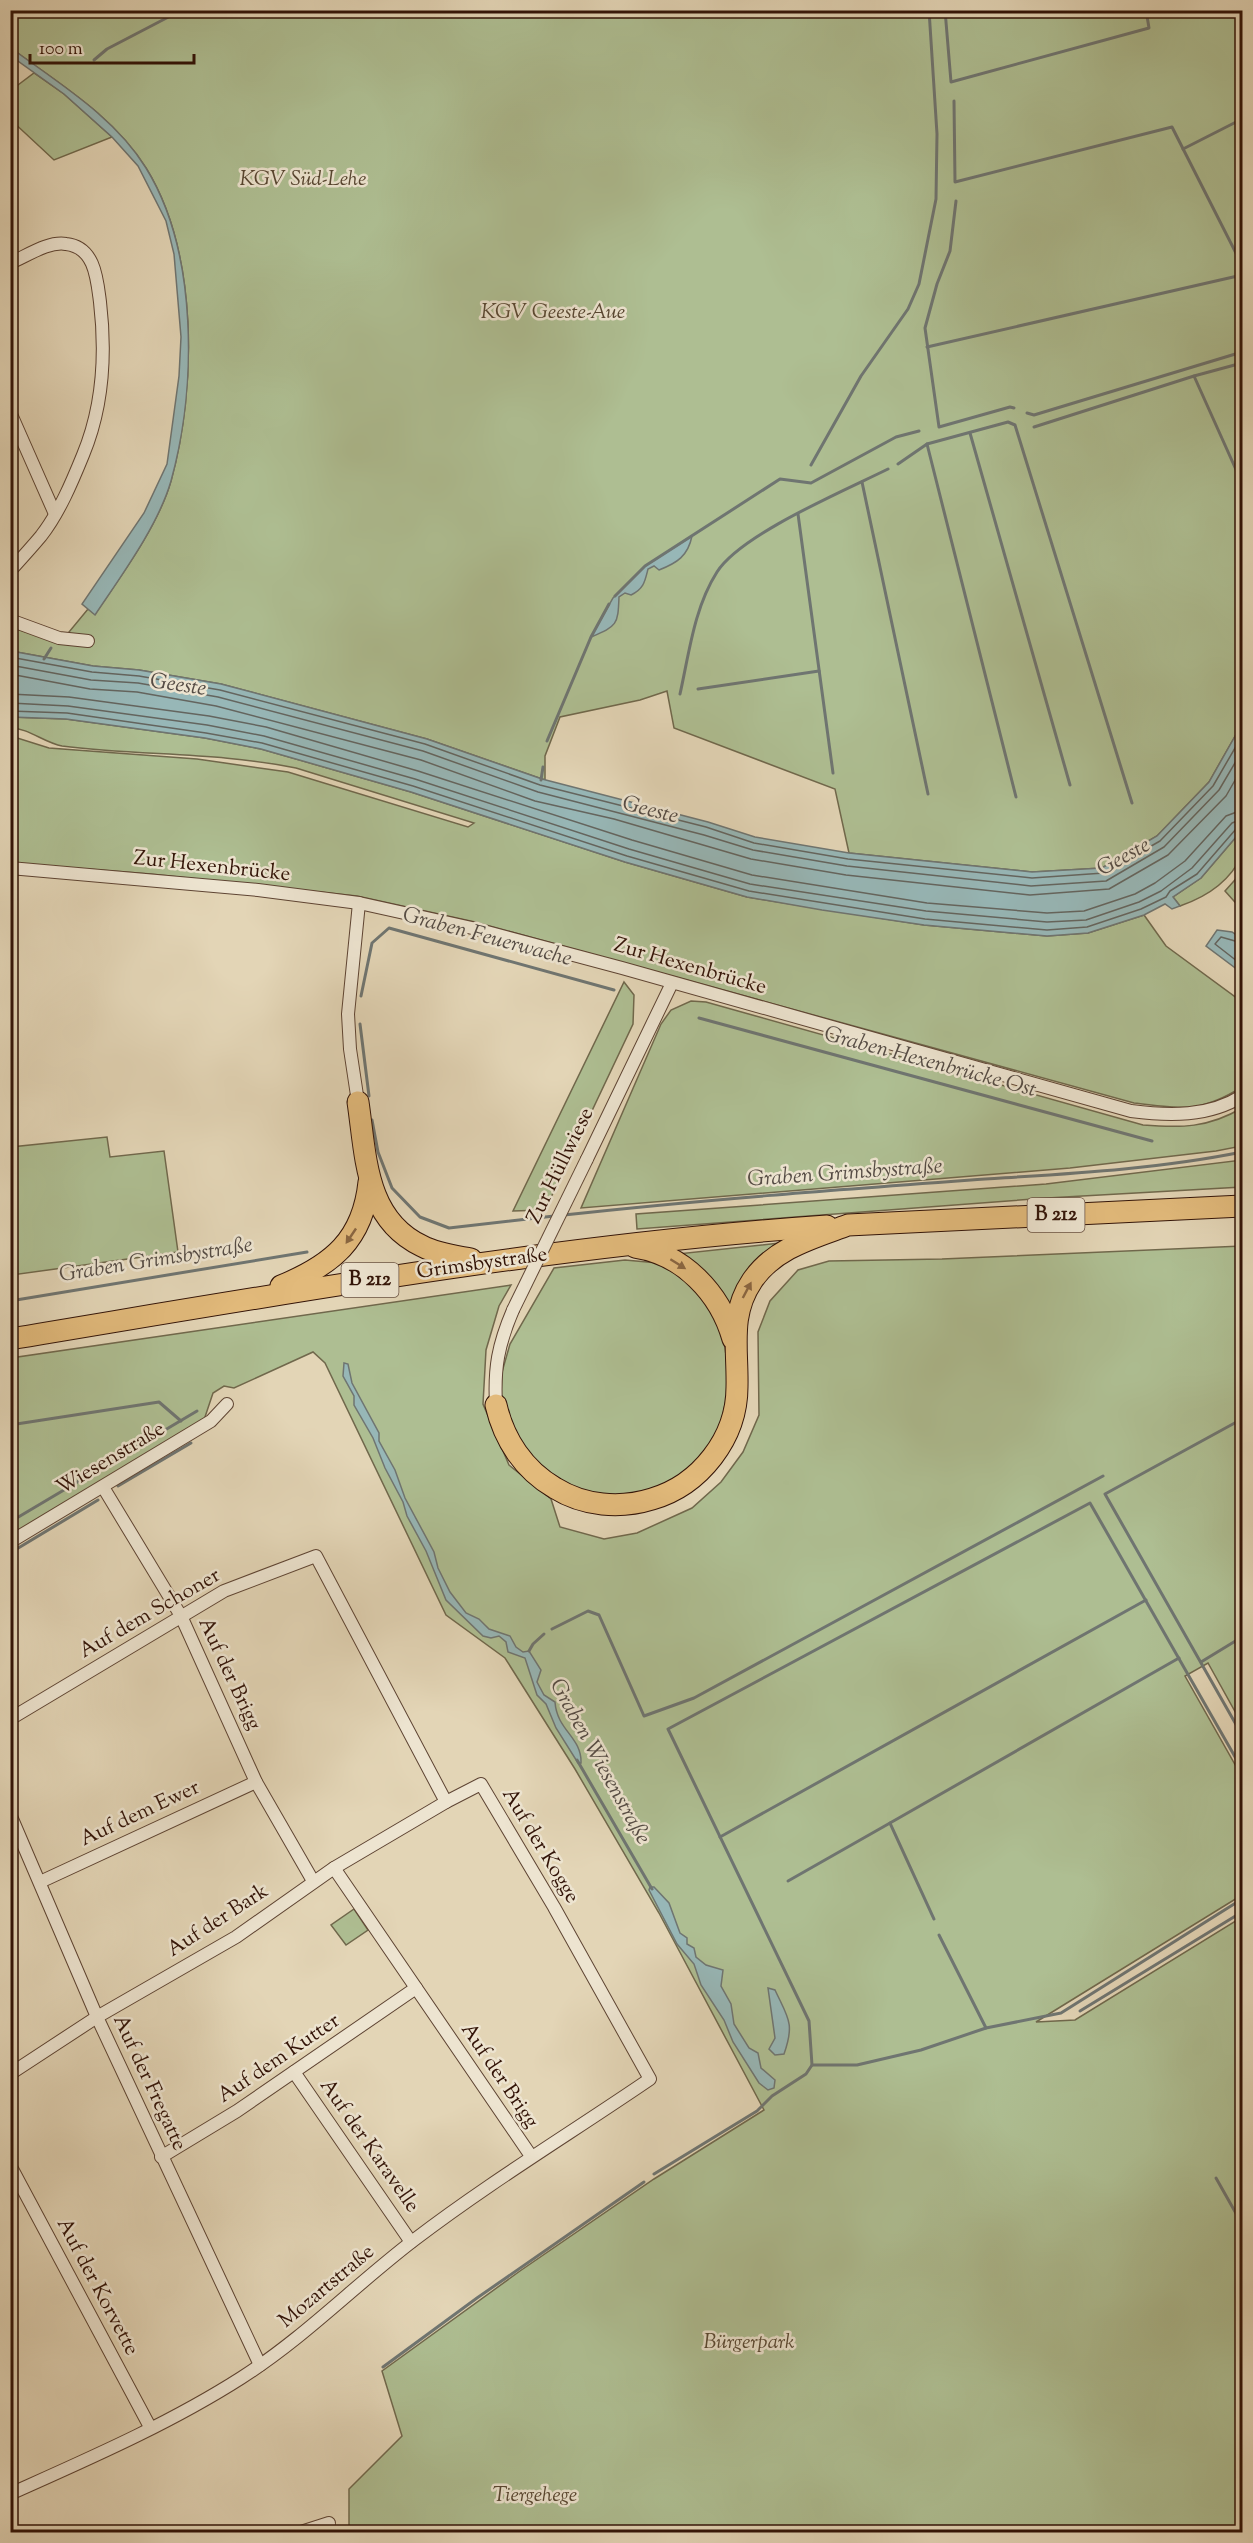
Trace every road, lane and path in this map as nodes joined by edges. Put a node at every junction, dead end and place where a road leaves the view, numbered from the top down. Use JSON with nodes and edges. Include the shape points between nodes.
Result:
{"nodes":[{"id":1,"x":10,"y":263,"type":"edge"},
{"id":2,"x":10,"y":412,"type":"edge"},
{"id":3,"x":55,"y":514,"type":"junction"},
{"id":4,"x":10,"y":571,"type":"edge"},
{"id":5,"x":10,"y":620,"type":"edge"},
{"id":6,"x":88,"y":641,"type":"dead end"},
{"id":7,"x":10,"y":868,"type":"edge"},
{"id":8,"x":359,"y":903,"type":"junction"},
{"id":9,"x":672,"y":983,"type":"junction"},
{"id":10,"x":1242,"y":1096,"type":"edge"},
{"id":11,"x":358,"y":1102,"type":"joint"},
{"id":12,"x":369,"y":1182,"type":"junction"},
{"id":13,"x":1242,"y":1206,"type":"edge"},
{"id":14,"x":848,"y":1225,"type":"junction"},
{"id":15,"x":623,"y":1245,"type":"junction"},
{"id":16,"x":487,"y":1262,"type":"junction"},
{"id":17,"x":253,"y":1298,"type":"junction"},
{"id":18,"x":10,"y":1339,"type":"edge"},
{"id":19,"x":735,"y":1346,"type":"junction"},
{"id":20,"x":227,"y":1404,"type":"dead end"},
{"id":21,"x":496,"y":1406,"type":"joint"},
{"id":22,"x":103,"y":1487,"type":"junction"},
{"id":23,"x":10,"y":1542,"type":"edge"},
{"id":24,"x":181,"y":1616,"type":"junction"},
{"id":25,"x":10,"y":1719,"type":"edge"},
{"id":26,"x":256,"y":1782,"type":"junction"},
{"id":27,"x":446,"y":1802,"type":"junction"},
{"id":28,"x":10,"y":1814,"type":"edge"},
{"id":29,"x":334,"y":1868,"type":"junction"},
{"id":30,"x":313,"y":1881,"type":"junction"},
{"id":31,"x":40,"y":1882,"type":"junction"},
{"id":32,"x":416,"y":1988,"type":"junction"},
{"id":33,"x":97,"y":2017,"type":"junction"},
{"id":34,"x":294,"y":2072,"type":"junction"},
{"id":35,"x":10,"y":2074,"type":"edge"},
{"id":36,"x":650,"y":2079,"type":"joint"},
{"id":37,"x":531,"y":2156,"type":"junction"},
{"id":38,"x":161,"y":2157,"type":"junction"},
{"id":39,"x":10,"y":2165,"type":"edge"},
{"id":40,"x":411,"y":2242,"type":"junction"},
{"id":41,"x":260,"y":2365,"type":"junction"},
{"id":42,"x":150,"y":2427,"type":"junction"},
{"id":43,"x":10,"y":2494,"type":"edge"},
{"id":44,"x":329,"y":2523,"type":"dead end"},
{"id":45,"x":302,"y":2532,"type":"edge"}],
"edges":[{"from":1,"to":3,"type":"street","via":[[52,245],[67,243],[82,249],[96,274],[104,334],[99,402],[84,454]]},
{"from":2,"to":3,"type":"street"},
{"from":3,"to":4,"type":"street"},
{"from":5,"to":6,"type":"street","via":[[59,638]]},
{"from":7,"to":8,"type":"street","name":"Zur Hexenbrücke"},
{"from":8,"to":9,"type":"street","name":"Zur Hexenbrücke","via":[[472,928]]},
{"from":8,"to":11,"type":"street","via":[[348,1014]]},
{"from":9,"to":10,"type":"street","name":"Zur Hexenbrücke","via":[[1131,1111],[1187,1114],[1213,1109]]},
{"from":9,"to":21,"type":"street","name":"Zur Hüllwiese","bridge":true,"via":[[513,1310],[496,1361]]},
{"from":11,"to":12,"type":"highway"},
{"from":12,"to":16,"type":"highway","via":[[381,1209],[411,1240],[437,1252]]},
{"from":12,"to":17,"type":"highway","one_way":true,"via":[[364,1211],[342,1249],[304,1277]]},
{"from":13,"to":14,"type":"highway","number":"B 212"},
{"from":14,"to":15,"type":"highway","name":"Grimsbystraße","number":"B 212"},
{"from":19,"to":14,"type":"highway","one_way":true,"via":[[738,1311],[764,1266],[792,1246]]},
{"from":15,"to":16,"type":"highway","name":"Grimsbystraße","number":"B 212"},
{"from":15,"to":19,"type":"highway","one_way":true,"via":[[658,1253],[702,1283],[723,1312]]},
{"from":16,"to":17,"type":"highway","name":"Grimsbystraße","number":"B 212"},
{"from":17,"to":18,"type":"highway","name":"Grimsbystraße","number":"B 212"},
{"from":19,"to":21,"type":"highway","via":[[736,1401],[722,1442],[684,1484],[644,1502],[601,1504],[573,1497],[547,1484],[516,1453]]},
{"from":20,"to":22,"type":"street","name":"Wiesenstraße","via":[[211,1421]]},
{"from":22,"to":23,"type":"street","name":"Wiesenstraße"},
{"from":22,"to":24,"type":"street","name":"Auf der Brigg"},
{"from":24,"to":25,"type":"street","name":"Auf dem Schoner"},
{"from":24,"to":26,"type":"street","name":"Auf der Brigg"},
{"from":24,"to":27,"type":"street","name":"Auf dem Schoner","via":[[224,1591],[316,1556]]},
{"from":26,"to":30,"type":"street","name":"Auf der Brigg"},
{"from":26,"to":31,"type":"street","name":"Auf dem Ewer"},
{"from":27,"to":29,"type":"street","name":"Auf der Bark"},
{"from":27,"to":36,"type":"street","name":"Auf der Kogge","via":[[481,1784]]},
{"from":28,"to":31,"type":"street","name":"Auf der Fregatte"},
{"from":29,"to":30,"type":"street","name":"Auf der Bark"},
{"from":29,"to":32,"type":"street","name":"Auf der Brigg"},
{"from":30,"to":33,"type":"street","name":"Auf der Bark","via":[[236,1937]]},
{"from":31,"to":33,"type":"street","name":"Auf der Fregatte"},
{"from":32,"to":34,"type":"street","name":"Auf dem Kutter"},
{"from":32,"to":37,"type":"street","name":"Auf der Brigg"},
{"from":33,"to":35,"type":"street","name":"Auf der Bark"},
{"from":33,"to":38,"type":"street","name":"Auf der Fregatte"},
{"from":34,"to":38,"type":"street","name":"Auf dem Kutter"},
{"from":34,"to":40,"type":"street","name":"Auf der Karavelle"},
{"from":36,"to":37,"type":"street","name":"Mozartstraße"},
{"from":37,"to":40,"type":"street","name":"Mozartstraße"},
{"from":38,"to":41,"type":"street","name":"Auf der Fregatte"},
{"from":39,"to":42,"type":"street","name":"Auf der Korvette"},
{"from":40,"to":41,"type":"street","name":"Mozartstraße","via":[[300,2337]]},
{"from":41,"to":42,"type":"street","name":"Mozartstraße"},
{"from":42,"to":43,"type":"street","name":"Mozartstraße"},
{"from":44,"to":45,"type":"street"}]}
